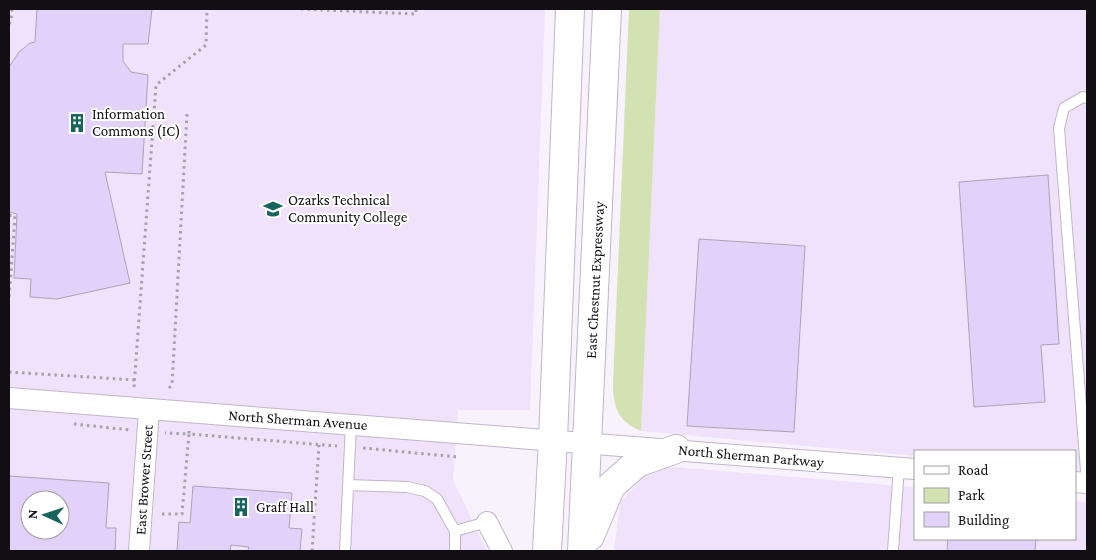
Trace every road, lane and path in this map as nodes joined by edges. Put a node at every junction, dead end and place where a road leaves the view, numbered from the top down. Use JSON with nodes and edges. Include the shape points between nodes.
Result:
{"nodes":[{"id":1,"x":12,"y":9,"type":"edge"},
{"id":2,"x":207,"y":9,"type":"edge"},
{"id":3,"x":301,"y":9,"type":"edge"},
{"id":4,"x":416,"y":9,"type":"edge"},
{"id":5,"x":570,"y":9,"type":"edge"},
{"id":6,"x":607,"y":9,"type":"edge"},
{"id":7,"x":9,"y":24,"type":"edge"},
{"id":8,"x":1087,"y":98,"type":"edge"},
{"id":9,"x":187,"y":114,"type":"dead end"},
{"id":10,"x":9,"y":215,"type":"edge"},
{"id":11,"x":9,"y":298,"type":"edge"},
{"id":12,"x":9,"y":372,"type":"edge"},
{"id":13,"x":135,"y":380,"type":"junction"},
{"id":14,"x":134,"y":387,"type":"dead end"},
{"id":15,"x":169,"y":388,"type":"dead end"},
{"id":16,"x":9,"y":398,"type":"edge"},
{"id":17,"x":149,"y":410,"type":"junction"},
{"id":18,"x":65,"y":424,"type":"dead end"},
{"id":19,"x":351,"y":424,"type":"junction"},
{"id":20,"x":131,"y":430,"type":"dead end"},
{"id":21,"x":164,"y":432,"type":"dead end"},
{"id":22,"x":189,"y":434,"type":"junction"},
{"id":23,"x":553,"y":440,"type":"junction"},
{"id":24,"x":588,"y":443,"type":"junction"},
{"id":25,"x":319,"y":445,"type":"junction"},
{"id":26,"x":350,"y":447,"type":"junction"},
{"id":27,"x":676,"y":450,"type":"junction"},
{"id":28,"x":458,"y":457,"type":"dead end"},
{"id":29,"x":907,"y":468,"type":"edge"},
{"id":30,"x":1087,"y":483,"type":"edge"},
{"id":31,"x":348,"y":485,"type":"junction"},
{"id":32,"x":162,"y":514,"type":"dead end"},
{"id":33,"x":487,"y":522,"type":"joint"},
{"id":34,"x":455,"y":531,"type":"junction"},
{"id":35,"x":139,"y":551,"type":"edge"},
{"id":36,"x":312,"y":551,"type":"edge"},
{"id":37,"x":344,"y":551,"type":"edge"},
{"id":38,"x":455,"y":551,"type":"edge"},
{"id":39,"x":502,"y":551,"type":"edge"},
{"id":40,"x":547,"y":551,"type":"edge"},
{"id":41,"x":583,"y":551,"type":"edge"},
{"id":42,"x":893,"y":551,"type":"edge"}],
"edges":[{"from":1,"to":7,"type":"path"},
{"from":2,"to":13,"type":"path","via":[[206,45],[156,84]]},
{"from":3,"to":4,"type":"path","via":[[416,14]]},
{"from":5,"to":23,"type":"main road"},
{"from":6,"to":24,"type":"main road","name":"East Chestnut Expressway"},
{"from":8,"to":30,"type":"lane","via":[[1083,97],[1064,108],[1059,128]]},
{"from":9,"to":15,"type":"path","via":[[172,385]]},
{"from":10,"to":11,"type":"path","via":[[15,216]]},
{"from":12,"to":13,"type":"path"},
{"from":13,"to":14,"type":"path"},
{"from":16,"to":17,"type":"street","name":"North Sherman Avenue"},
{"from":17,"to":19,"type":"street","name":"North Sherman Avenue"},
{"from":17,"to":35,"type":"street","name":"East Brower Street"},
{"from":18,"to":20,"type":"path"},
{"from":19,"to":23,"type":"street","name":"North Sherman Avenue"},
{"from":19,"to":26,"type":"lane"},
{"from":21,"to":22,"type":"path"},
{"from":22,"to":25,"type":"path"},
{"from":22,"to":32,"type":"path","via":[[182,514]]},
{"from":23,"to":24,"type":"street","name":"North Sherman Avenue"},
{"from":23,"to":40,"type":"main road"},
{"from":24,"to":27,"type":"street","name":"North Sherman Parkway"},
{"from":24,"to":41,"type":"main road","name":"East Chestnut Expressway"},
{"from":25,"to":26,"type":"path"},
{"from":25,"to":36,"type":"path"},
{"from":26,"to":28,"type":"path"},
{"from":26,"to":31,"type":"lane"},
{"from":27,"to":29,"type":"street","name":"North Sherman Parkway"},
{"from":27,"to":41,"type":"main road","via":[[637,463],[611,486]]},
{"from":29,"to":42,"type":"lane"},
{"from":31,"to":34,"type":"lane","via":[[407,487],[425,491],[438,499]]},
{"from":31,"to":37,"type":"lane"},
{"from":33,"to":34,"type":"lane"},
{"from":33,"to":39,"type":"street"},
{"from":34,"to":38,"type":"lane"}]}
